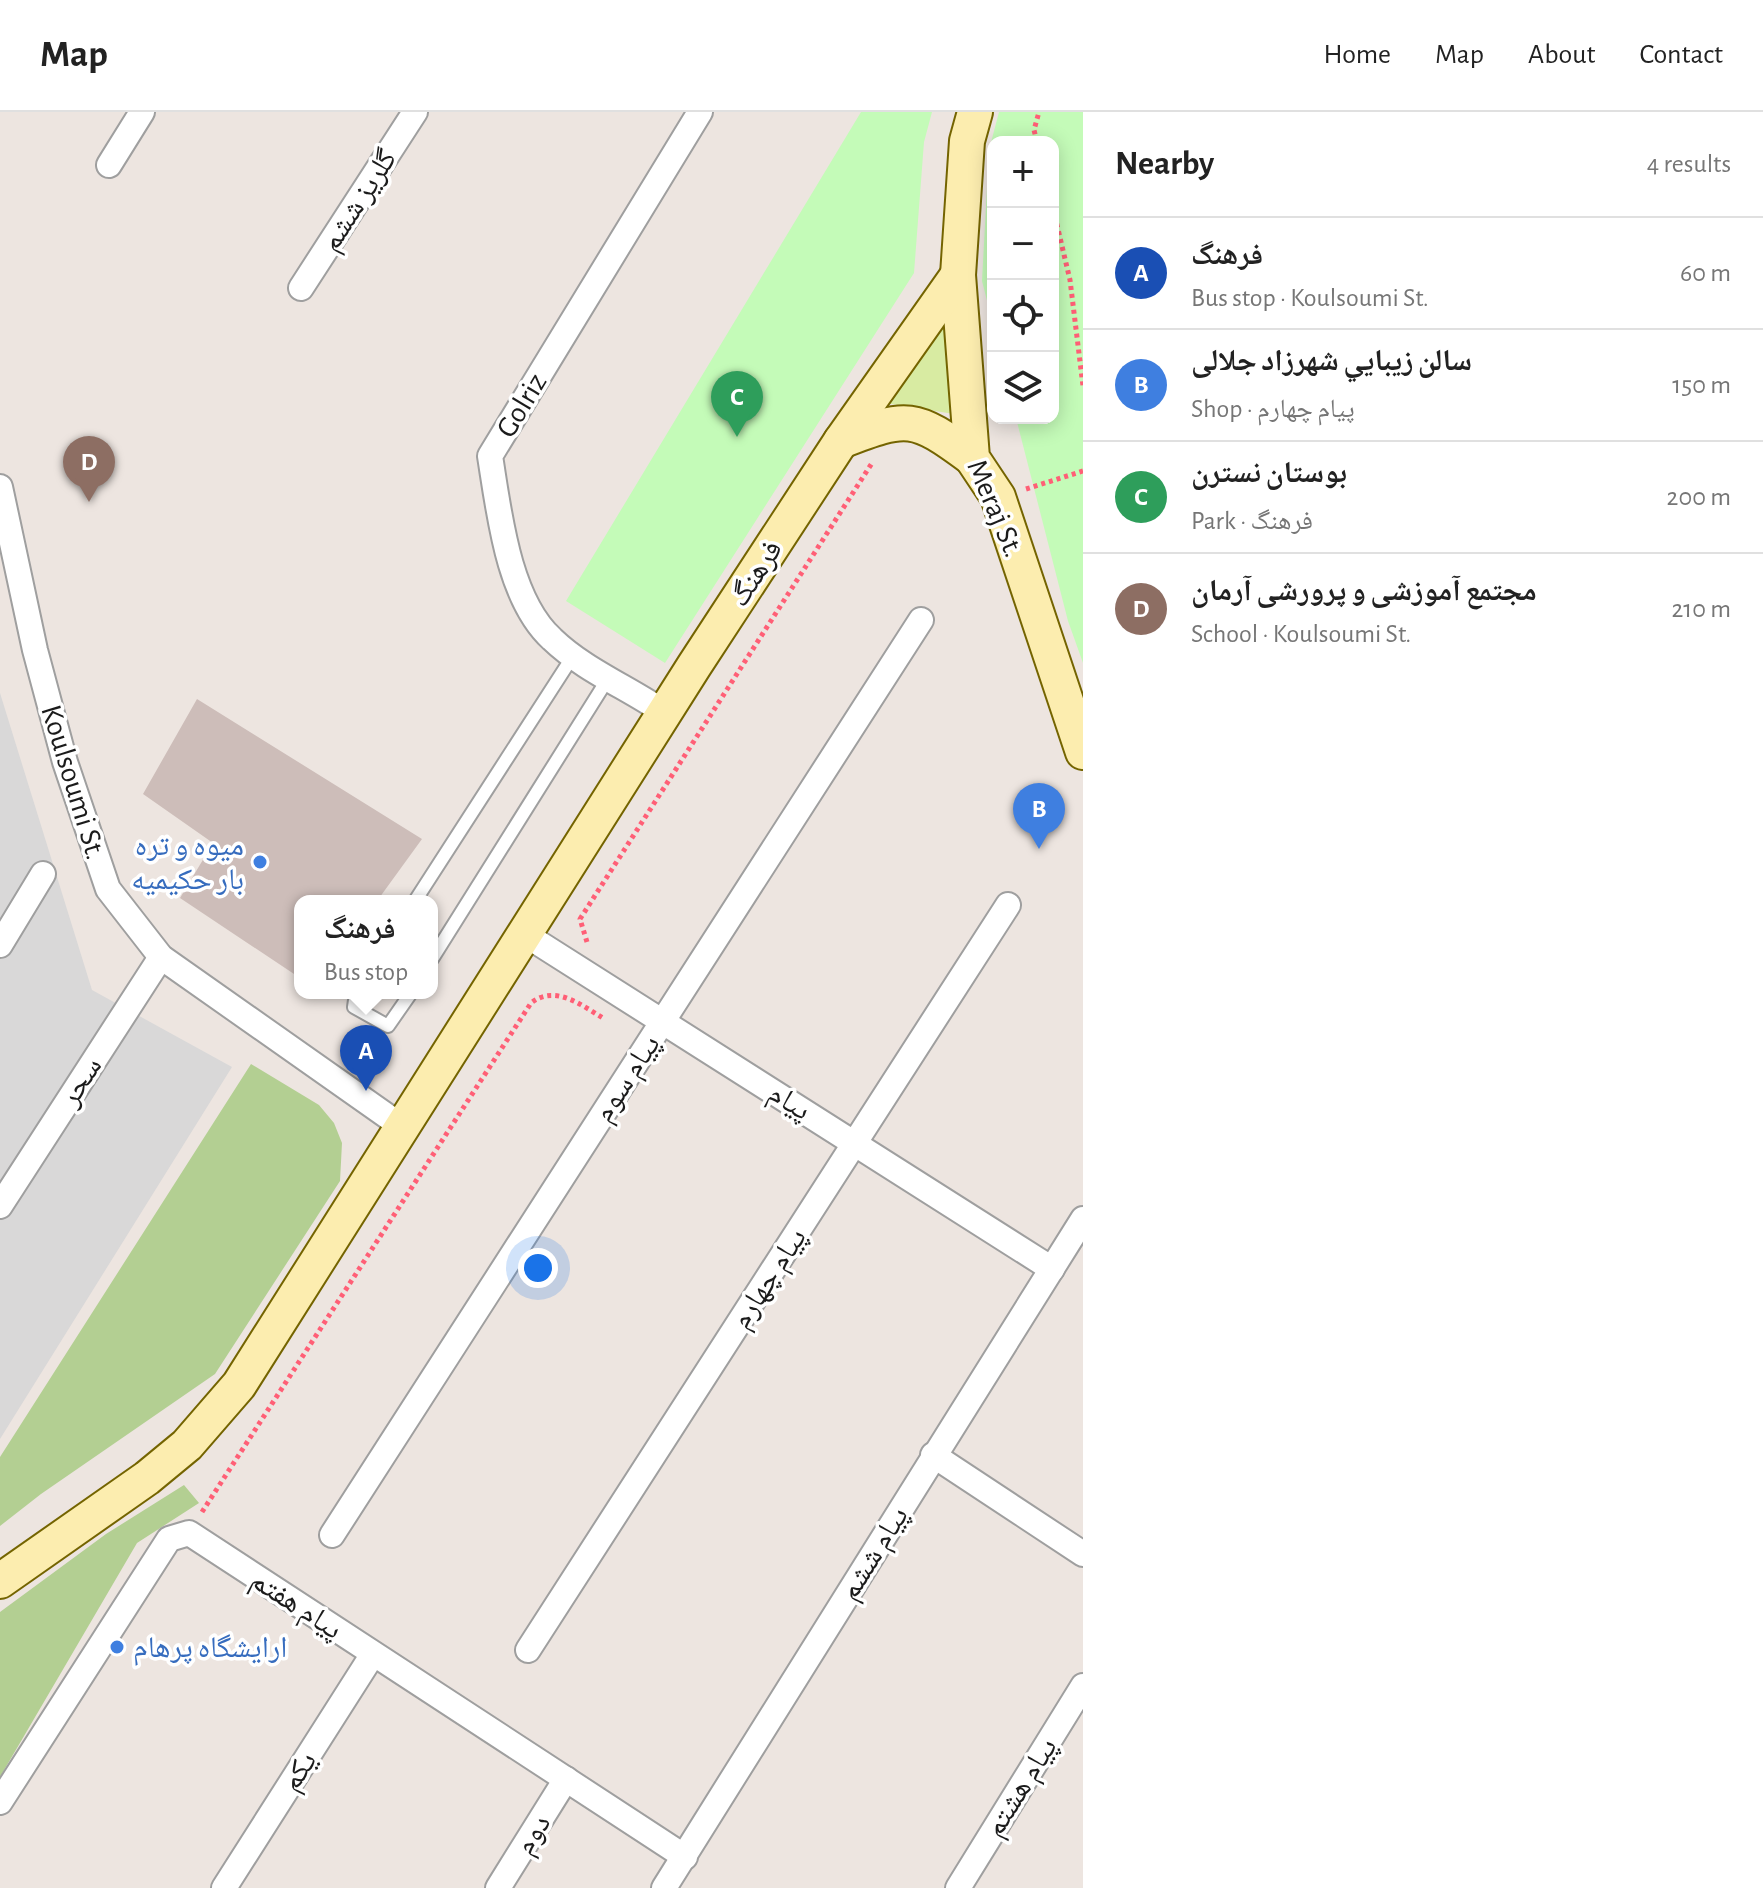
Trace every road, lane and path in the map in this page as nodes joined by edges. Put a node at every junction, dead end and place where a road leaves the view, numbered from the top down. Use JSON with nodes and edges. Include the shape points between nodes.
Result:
{"nodes":[{"id":1,"x":142,"y":112,"type":"edge"},
{"id":2,"x":415,"y":112,"type":"edge"},
{"id":3,"x":700,"y":112,"type":"edge"},
{"id":4,"x":975,"y":112,"type":"edge"},
{"id":5,"x":1039,"y":112,"type":"edge"},
{"id":6,"x":1036,"y":136,"type":"edge"},
{"id":7,"x":109,"y":165,"type":"dead end"},
{"id":8,"x":1059,"y":233,"type":"edge"},
{"id":9,"x":958,"y":275,"type":"junction"},
{"id":10,"x":301,"y":288,"type":"dead end"},
{"id":11,"x":1083,"y":386,"type":"edge"},
{"id":12,"x":890,"y":422,"type":"junction"},
{"id":13,"x":841,"y":441,"type":"junction"},
{"id":14,"x":972,"y":458,"type":"junction"},
{"id":15,"x":1083,"y":471,"type":"edge"},
{"id":16,"x":0,"y":487,"type":"edge"},
{"id":17,"x":998,"y":497,"type":"junction"},
{"id":18,"x":921,"y":620,"type":"dead end"},
{"id":19,"x":573,"y":656,"type":"junction"},
{"id":20,"x":609,"y":677,"type":"junction"},
{"id":21,"x":665,"y":713,"type":"junction"},
{"id":22,"x":1083,"y":752,"type":"edge"},
{"id":23,"x":43,"y":874,"type":"dead end"},
{"id":24,"x":419,"y":895,"type":"edge"},
{"id":25,"x":1008,"y":905,"type":"dead end"},
{"id":26,"x":526,"y":935,"type":"junction"},
{"id":27,"x":588,"y":944,"type":"dead end"},
{"id":28,"x":0,"y":945,"type":"edge"},
{"id":29,"x":438,"y":949,"type":"edge"},
{"id":30,"x":161,"y":957,"type":"junction"},
{"id":31,"x":355,"y":999,"type":"edge"},
{"id":32,"x":407,"y":999,"type":"edge"},
{"id":33,"x":663,"y":1021,"type":"junction"},
{"id":34,"x":646,"y":1047,"type":"junction"},
{"id":35,"x":404,"y":1128,"type":"junction"},
{"id":36,"x":856,"y":1142,"type":"junction"},
{"id":37,"x":0,"y":1206,"type":"edge"},
{"id":38,"x":1083,"y":1219,"type":"edge"},
{"id":39,"x":1052,"y":1269,"type":"junction"},
{"id":40,"x":933,"y":1455,"type":"junction"},
{"id":41,"x":189,"y":1533,"type":"junction"},
{"id":42,"x":332,"y":1535,"type":"dead end"},
{"id":43,"x":1083,"y":1554,"type":"edge"},
{"id":44,"x":0,"y":1581,"type":"edge"},
{"id":45,"x":528,"y":1650,"type":"dead end"},
{"id":46,"x":373,"y":1654,"type":"junction"},
{"id":47,"x":1083,"y":1686,"type":"edge"},
{"id":48,"x":566,"y":1779,"type":"junction"},
{"id":49,"x":0,"y":1802,"type":"edge"},
{"id":50,"x":685,"y":1857,"type":"junction"},
{"id":51,"x":224,"y":1888,"type":"edge"},
{"id":52,"x":498,"y":1888,"type":"edge"},
{"id":53,"x":664,"y":1888,"type":"edge"},
{"id":54,"x":958,"y":1888,"type":"edge"}],
"edges":[{"from":1,"to":7,"type":"street"},
{"from":2,"to":10,"type":"street","name":"گلریز ششم"},
{"from":3,"to":19,"type":"street","name":"Golriz","via":[[490,456],[503,539],[530,609],[550,638]]},
{"from":4,"to":9,"type":"main road","name":"Meraj St.","via":[[967,141]]},
{"from":5,"to":6,"type":"path"},
{"from":8,"to":11,"type":"path"},
{"from":9,"to":13,"type":"main road","name":"فرهنگ"},
{"from":9,"to":14,"type":"main road","name":"Meraj St."},
{"from":12,"to":13,"type":"main road"},
{"from":12,"to":14,"type":"main road","via":[[930,427]]},
{"from":12,"to":27,"type":"path","via":[[878,454],[580,919]]},
{"from":13,"to":21,"type":"main road","name":"فرهنگ"},
{"from":14,"to":17,"type":"main road","name":"Meraj St."},
{"from":15,"to":17,"type":"path"},
{"from":16,"to":30,"type":"street","name":"Koulsoumi St.","via":[[61,748],[108,889]]},
{"from":17,"to":22,"type":"main road","name":"Meraj St."},
{"from":18,"to":33,"type":"street","name":"پیام سوم"},
{"from":19,"to":20,"type":"street","name":"Golriz"},
{"from":19,"to":24,"type":"lane"},
{"from":20,"to":21,"type":"street","name":"Golriz"},
{"from":20,"to":29,"type":"lane"},
{"from":21,"to":26,"type":"main road","name":"فرهنگ"},
{"from":23,"to":28,"type":"street"},
{"from":25,"to":36,"type":"street","name":"پیام چهارم"},
{"from":26,"to":33,"type":"street","name":"پیام"},
{"from":26,"to":35,"type":"main road","name":"فرهنگ"},
{"from":30,"to":35,"type":"street","name":"Koulsoumi St."},
{"from":30,"to":37,"type":"street","name":"سحر"},
{"from":31,"to":32,"type":"lane","via":[[354,1007],[388,1026]]},
{"from":33,"to":34,"type":"street","name":"پیام سوم"},
{"from":33,"to":36,"type":"street","name":"پیام"},
{"from":34,"to":41,"type":"path","via":[[574,1001],[541,995],[531,1003]]},
{"from":34,"to":42,"type":"street","name":"پیام سوم"},
{"from":35,"to":44,"type":"main road","name":"فرهنگ","via":[[239,1385],[187,1445]]},
{"from":36,"to":39,"type":"street","name":"پیام"},
{"from":36,"to":45,"type":"street","name":"پیام چهارم"},
{"from":38,"to":39,"type":"street","name":"پیام ششم"},
{"from":39,"to":40,"type":"street","name":"پیام ششم"},
{"from":40,"to":43,"type":"street"},
{"from":40,"to":50,"type":"street","name":"پیام ششم"},
{"from":41,"to":46,"type":"street","name":"پیام هفتم"},
{"from":41,"to":49,"type":"street","via":[[169,1539]]},
{"from":46,"to":48,"type":"street","name":"پیام هفتم"},
{"from":46,"to":51,"type":"street","name":"یکم"},
{"from":47,"to":54,"type":"street","name":"پیام هشتم"},
{"from":48,"to":50,"type":"street","name":"پیام هفتم"},
{"from":48,"to":52,"type":"street","name":"دوم"},
{"from":50,"to":53,"type":"street","name":"پیام ششم"}]}
